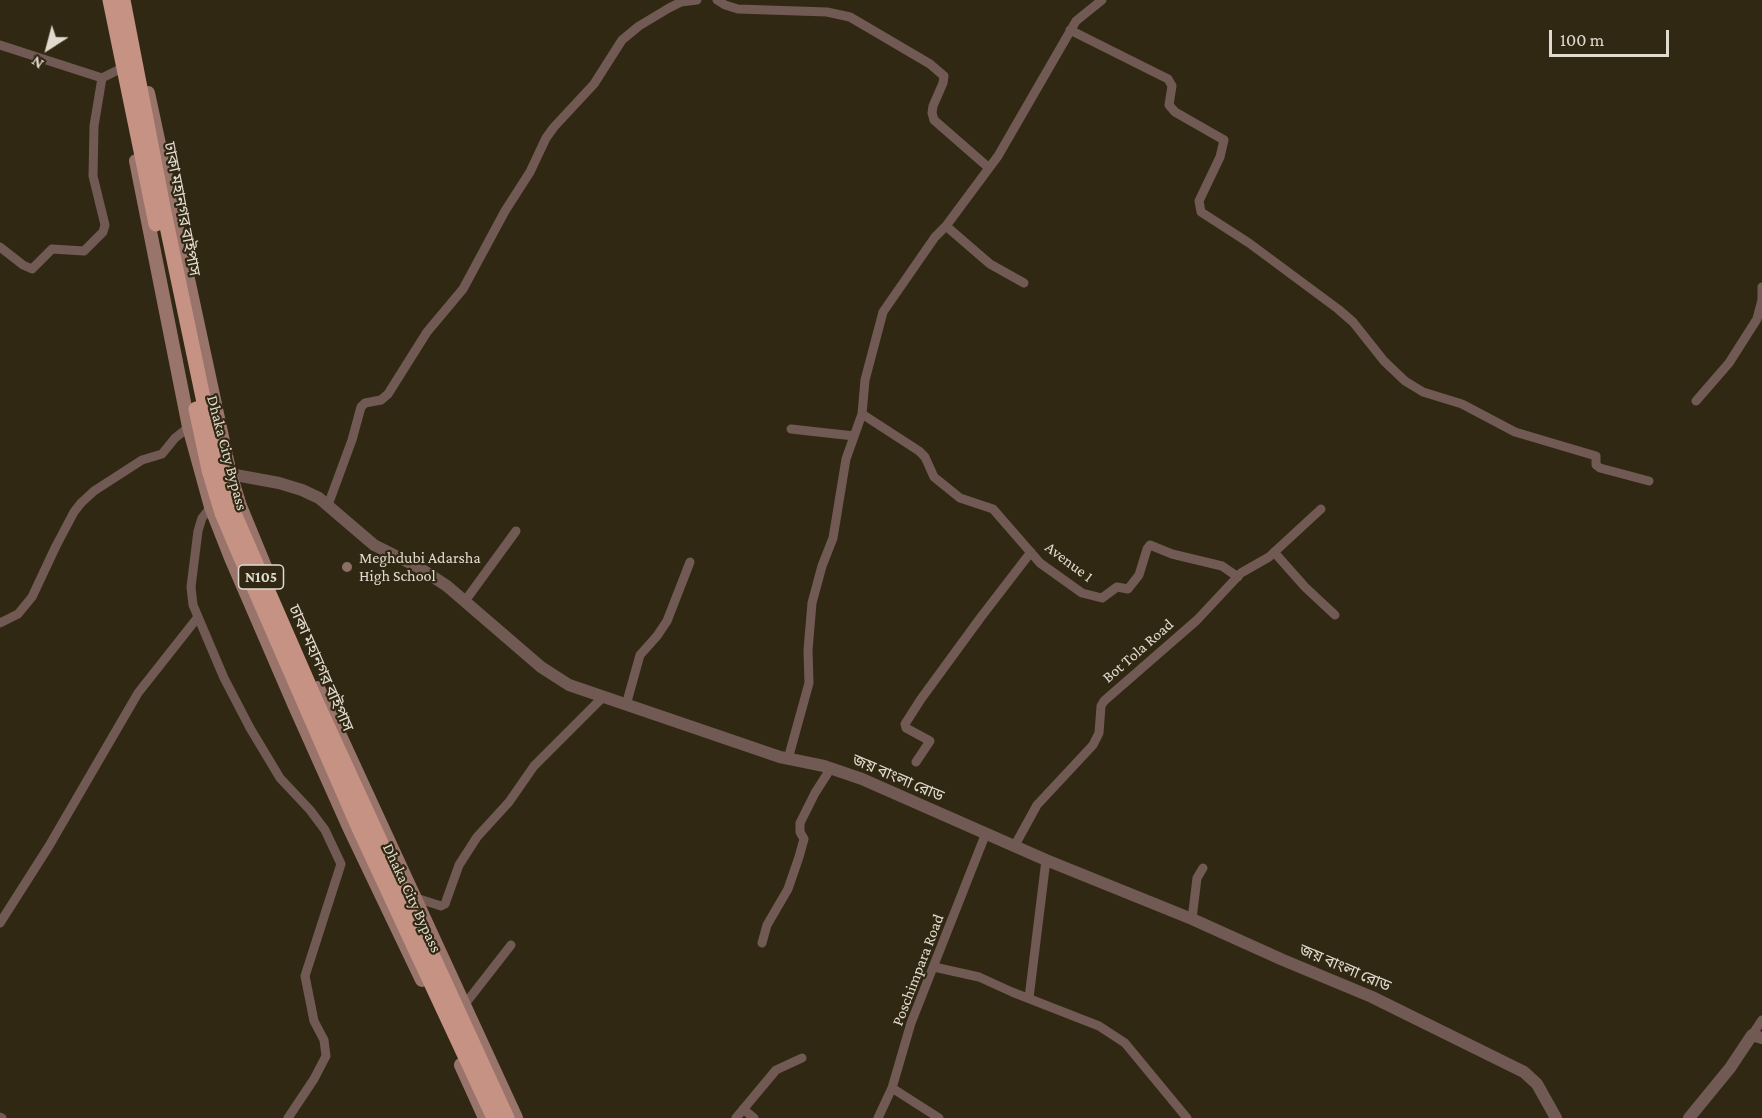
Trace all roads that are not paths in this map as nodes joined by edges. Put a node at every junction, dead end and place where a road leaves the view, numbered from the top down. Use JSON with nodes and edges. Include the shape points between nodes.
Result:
{"nodes":[{"id":1,"x":104,"y":0,"type":"edge"},
{"id":2,"x":110,"y":0,"type":"edge"},
{"id":3,"x":123,"y":0,"type":"edge"},
{"id":4,"x":129,"y":0,"type":"edge"},
{"id":5,"x":697,"y":0,"type":"edge"},
{"id":6,"x":717,"y":0,"type":"edge"},
{"id":7,"x":1102,"y":0,"type":"edge"},
{"id":8,"x":1070,"y":30,"type":"junction"},
{"id":9,"x":0,"y":45,"type":"edge"},
{"id":10,"x":118,"y":70,"type":"junction"},
{"id":11,"x":102,"y":78,"type":"junction"},
{"id":12,"x":989,"y":168,"type":"junction"},
{"id":13,"x":946,"y":226,"type":"junction"},
{"id":14,"x":0,"y":247,"type":"edge"},
{"id":15,"x":1024,"y":283,"type":"dead end"},
{"id":16,"x":1762,"y":287,"type":"edge"},
{"id":17,"x":1696,"y":401,"type":"dead end"},
{"id":18,"x":862,"y":414,"type":"junction"},
{"id":19,"x":189,"y":427,"type":"junction"},
{"id":20,"x":791,"y":429,"type":"dead end"},
{"id":21,"x":854,"y":436,"type":"junction"},
{"id":22,"x":230,"y":474,"type":"junction"},
{"id":23,"x":1649,"y":481,"type":"dead end"},
{"id":24,"x":328,"y":505,"type":"junction"},
{"id":25,"x":211,"y":507,"type":"junction"},
{"id":26,"x":1321,"y":509,"type":"dead end"},
{"id":27,"x":516,"y":531,"type":"dead end"},
{"id":28,"x":1031,"y":552,"type":"junction"},
{"id":29,"x":1274,"y":552,"type":"junction"},
{"id":30,"x":690,"y":562,"type":"dead end"},
{"id":31,"x":1238,"y":577,"type":"junction"},
{"id":32,"x":465,"y":601,"type":"junction"},
{"id":33,"x":1335,"y":615,"type":"dead end"},
{"id":34,"x":198,"y":617,"type":"junction"},
{"id":35,"x":0,"y":623,"type":"edge"},
{"id":36,"x":603,"y":697,"type":"junction"},
{"id":37,"x":626,"y":705,"type":"junction"},
{"id":38,"x":788,"y":759,"type":"junction"},
{"id":39,"x":916,"y":762,"type":"dead end"},
{"id":40,"x":831,"y":768,"type":"junction"},
{"id":41,"x":986,"y":833,"type":"junction"},
{"id":42,"x":1015,"y":845,"type":"junction"},
{"id":43,"x":1046,"y":860,"type":"junction"},
{"id":44,"x":1203,"y":868,"type":"dead end"},
{"id":45,"x":416,"y":898,"type":"junction"},
{"id":46,"x":1191,"y":919,"type":"junction"},
{"id":47,"x":0,"y":922,"type":"edge"},
{"id":48,"x":762,"y":943,"type":"dead end"},
{"id":49,"x":511,"y":945,"type":"dead end"},
{"id":50,"x":934,"y":967,"type":"junction"},
{"id":51,"x":1029,"y":998,"type":"junction"},
{"id":52,"x":465,"y":1004,"type":"junction"},
{"id":53,"x":1762,"y":1020,"type":"edge"},
{"id":54,"x":1757,"y":1037,"type":"edge"},
{"id":55,"x":802,"y":1058,"type":"dead end"},
{"id":56,"x":892,"y":1088,"type":"junction"},
{"id":57,"x":743,"y":1109,"type":"junction"},
{"id":58,"x":288,"y":1118,"type":"edge"},
{"id":59,"x":485,"y":1118,"type":"edge"},
{"id":60,"x":494,"y":1118,"type":"edge"},
{"id":61,"x":507,"y":1118,"type":"edge"},
{"id":62,"x":516,"y":1118,"type":"edge"},
{"id":63,"x":736,"y":1118,"type":"edge"},
{"id":64,"x":754,"y":1118,"type":"edge"},
{"id":65,"x":878,"y":1118,"type":"edge"},
{"id":66,"x":939,"y":1118,"type":"edge"},
{"id":67,"x":1187,"y":1118,"type":"edge"},
{"id":68,"x":1556,"y":1118,"type":"edge"},
{"id":69,"x":1689,"y":1118,"type":"edge"}],
"edges":[{"from":1,"to":10,"type":"main road"},
{"from":2,"to":60,"type":"highway","name":"Dhaka City Bypass","number":"N105","via":[[209,470],[222,513],[358,826]]},
{"from":3,"to":61,"type":"highway","name":"ঢাকা মহানগর বাইপাস","number":"N105","via":[[205,407],[233,511],[324,721]]},
{"from":4,"to":22,"type":"main road"},
{"from":5,"to":24,"type":"street","via":[[681,2],[661,12],[622,40],[594,84],[550,133],[463,289],[428,332],[388,394],[361,407]]},
{"from":6,"to":12,"type":"street","via":[[738,9],[827,12],[850,17],[930,64],[944,76],[933,106],[934,120]]},
{"from":7,"to":8,"type":"street"},
{"from":8,"to":12,"type":"street"},
{"from":8,"to":23,"type":"street","via":[[1168,79],[1172,86],[1170,105],[1175,112],[1224,140],[1199,201],[1200,212],[1338,309],[1405,381],[1423,392],[1462,404],[1515,432],[1596,456],[1600,468]]},
{"from":9,"to":11,"type":"street"},
{"from":10,"to":11,"type":"street"},
{"from":10,"to":19,"type":"main road"},
{"from":11,"to":14,"type":"street","via":[[94,126],[93,176],[105,225],[103,232],[84,251],[52,249],[32,269]]},
{"from":12,"to":13,"type":"street"},
{"from":13,"to":15,"type":"street","via":[[990,264]]},
{"from":13,"to":18,"type":"street","via":[[883,312],[867,369]]},
{"from":16,"to":17,"type":"street","via":[[1757,319],[1729,363]]},
{"from":18,"to":21,"type":"street"},
{"from":18,"to":28,"type":"street","name":"Avenue 1","via":[[919,451],[934,477],[960,498],[993,509]]},
{"from":19,"to":25,"type":"main road"},
{"from":19,"to":35,"type":"street","via":[[162,454],[135,465],[81,503],[32,597],[18,614]]},
{"from":20,"to":21,"type":"street"},
{"from":21,"to":38,"type":"street","via":[[844,467],[833,538],[812,603],[809,683]]},
{"from":22,"to":24,"type":"street","name":"জয় বাংলা রোড","via":[[302,490]]},
{"from":22,"to":45,"type":"main road","via":[[285,613]]},
{"from":24,"to":32,"type":"street","name":"জয় বাংলা রোড","via":[[374,544],[429,574]]},
{"from":25,"to":34,"type":"street","via":[[199,524],[191,587]]},
{"from":25,"to":59,"type":"main road","via":[[331,786]]},
{"from":26,"to":29,"type":"street","name":"Bot Tola Road"},
{"from":27,"to":32,"type":"street"},
{"from":28,"to":31,"type":"street","name":"Avenue 1","via":[[1064,582],[1097,598],[1117,587],[1131,587],[1150,545],[1218,565]]},
{"from":28,"to":39,"type":"street","via":[[906,724],[906,728],[930,741]]},
{"from":29,"to":31,"type":"street","name":"Bot Tola Road"},
{"from":29,"to":33,"type":"street"},
{"from":30,"to":37,"type":"street","via":[[667,621],[640,655]]},
{"from":31,"to":42,"type":"street","name":"Bot Tola Road","via":[[1197,620],[1104,701],[1093,745],[1037,805]]},
{"from":32,"to":36,"type":"street","name":"জয় বাংলা রোড","via":[[548,673]]},
{"from":34,"to":47,"type":"street","via":[[138,693]]},
{"from":34,"to":58,"type":"street","via":[[250,728],[277,774],[325,830],[340,864],[305,976],[326,1056]]},
{"from":36,"to":37,"type":"street","name":"জয় বাংলা রোড"},
{"from":36,"to":45,"type":"street","via":[[534,766],[509,802],[477,837],[459,865],[445,904]]},
{"from":37,"to":38,"type":"street","name":"জয় বাংলা রোড"},
{"from":38,"to":40,"type":"street","name":"জয় বাংলা রোড"},
{"from":40,"to":41,"type":"street","name":"জয় বাংলা রোড"},
{"from":40,"to":48,"type":"street","via":[[800,823],[804,839],[799,857]]},
{"from":41,"to":42,"type":"street","name":"জয় বাংলা রোড"},
{"from":41,"to":50,"type":"street","name":"Poschimpara Road"},
{"from":42,"to":43,"type":"street","name":"জয় বাংলা রোড"},
{"from":43,"to":46,"type":"street","name":"জয় বাংলা রোড"},
{"from":43,"to":51,"type":"street"},
{"from":44,"to":46,"type":"street","via":[[1197,879]]},
{"from":45,"to":52,"type":"main road"},
{"from":46,"to":68,"type":"street","name":"জয় বাংলা রোড","via":[[1372,996],[1524,1072],[1537,1084]]},
{"from":49,"to":52,"type":"street"},
{"from":50,"to":51,"type":"street","via":[[972,975]]},
{"from":50,"to":56,"type":"street","name":"Poschimpara Road","via":[[911,1023]]},
{"from":51,"to":67,"type":"street","via":[[1099,1026],[1125,1043]]},
{"from":52,"to":62,"type":"main road"},
{"from":53,"to":54,"type":"street"},
{"from":54,"to":69,"type":"street"},
{"from":55,"to":57,"type":"street","via":[[776,1070]]},
{"from":56,"to":65,"type":"street","name":"Poschimpara Road"},
{"from":56,"to":66,"type":"street"},
{"from":57,"to":63,"type":"street"},
{"from":57,"to":64,"type":"street"}]}
